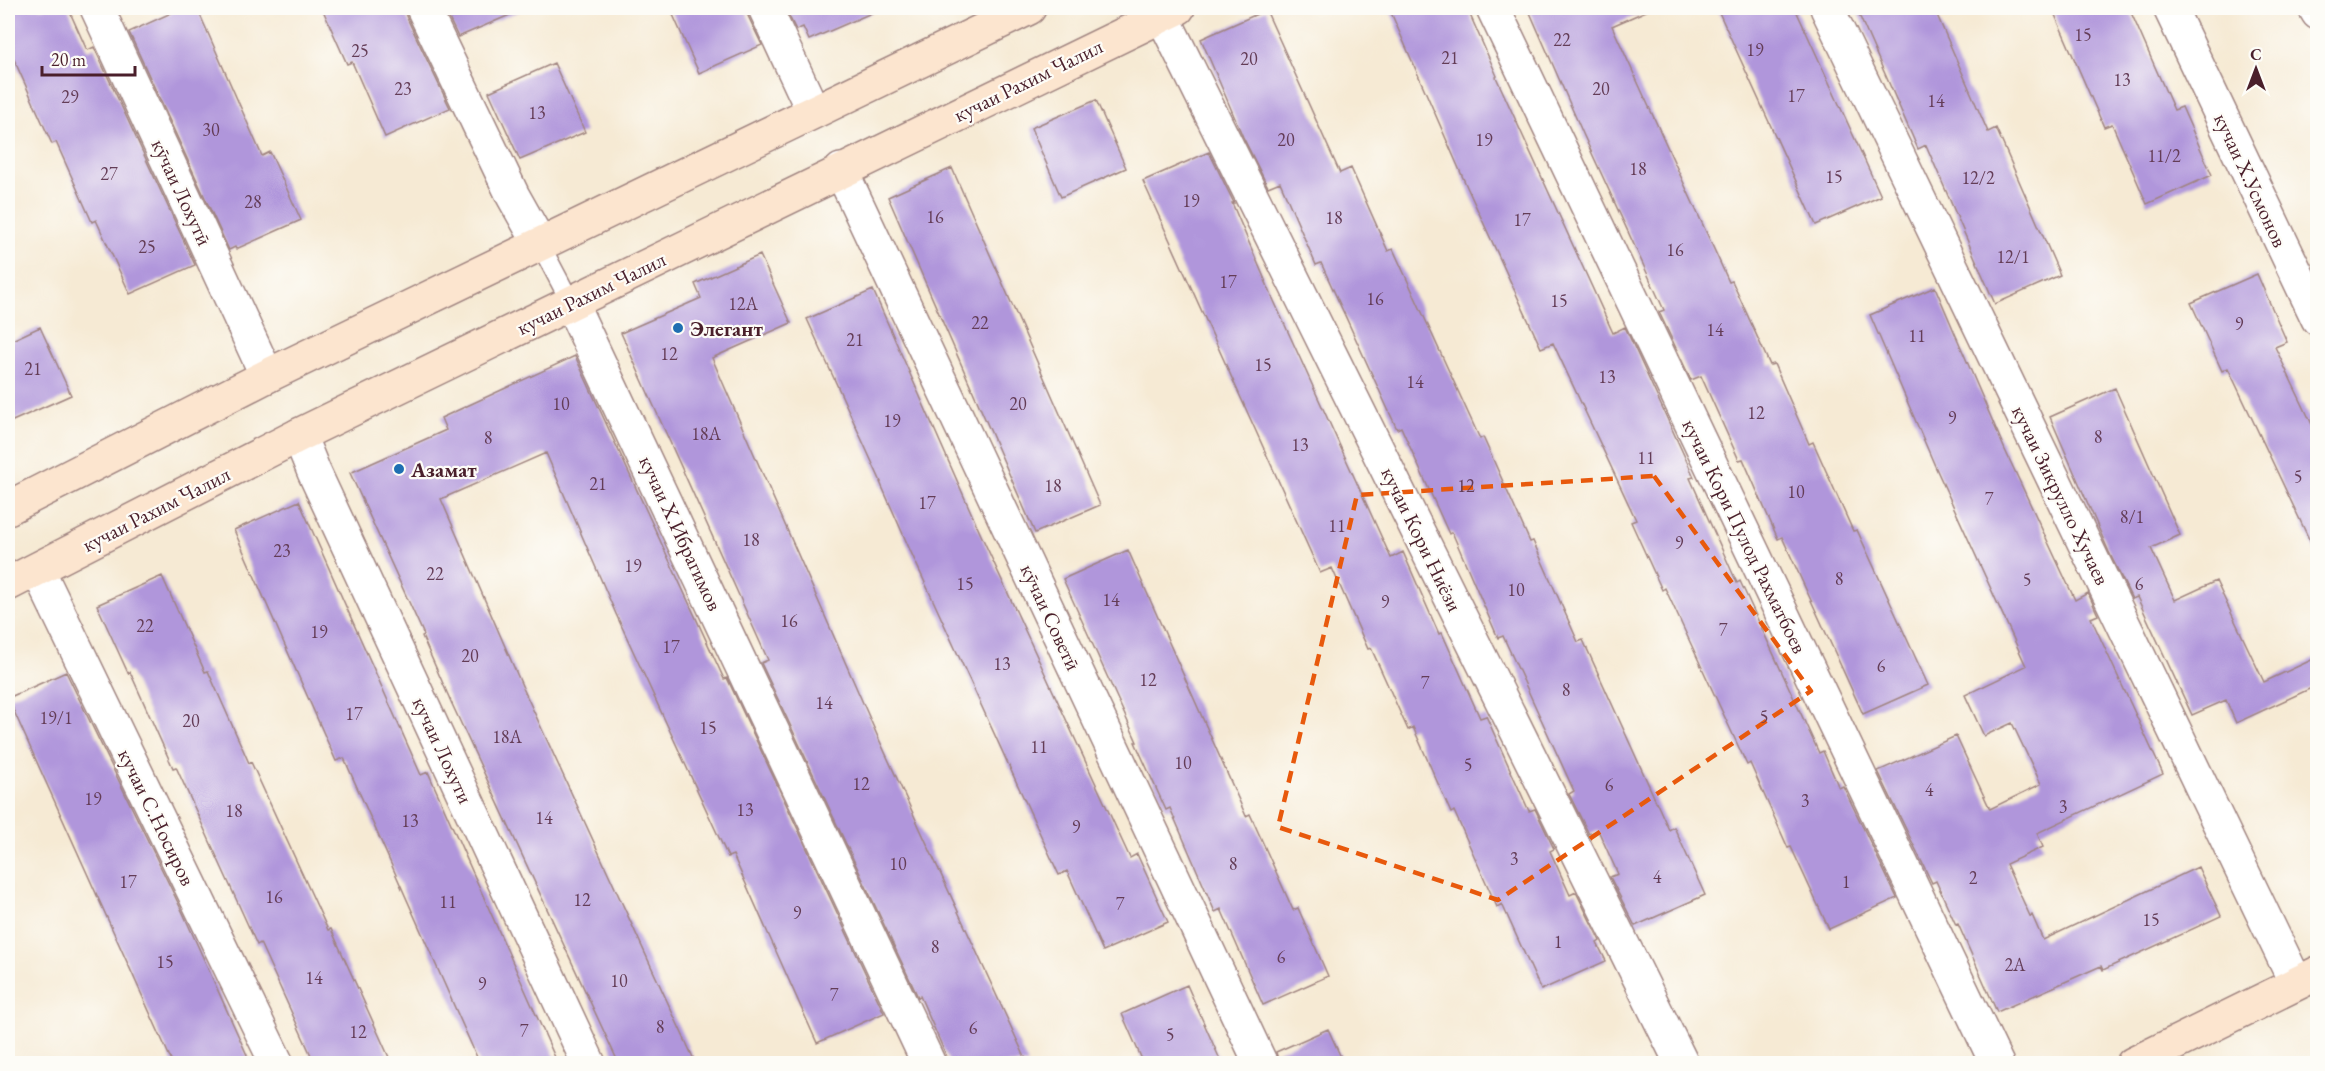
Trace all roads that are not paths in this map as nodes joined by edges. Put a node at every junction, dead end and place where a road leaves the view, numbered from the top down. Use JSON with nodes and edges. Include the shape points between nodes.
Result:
{"nodes":[{"id":1,"x":97,"y":8,"type":"edge"},
{"id":2,"x":423,"y":8,"type":"edge"},
{"id":3,"x":765,"y":8,"type":"edge"},
{"id":4,"x":1029,"y":8,"type":"edge"},
{"id":5,"x":1493,"y":8,"type":"edge"},
{"id":6,"x":1827,"y":8,"type":"edge"},
{"id":7,"x":2170,"y":8,"type":"edge"},
{"id":8,"x":2315,"y":8,"type":"edge"},
{"id":9,"x":1170,"y":11,"type":"edge"},
{"id":10,"x":2318,"y":13,"type":"edge"},
{"id":11,"x":813,"y":111,"type":"junction"},
{"id":12,"x":841,"y":170,"type":"junction"},
{"id":13,"x":540,"y":244,"type":"junction"},
{"id":14,"x":571,"y":303,"type":"junction"},
{"id":15,"x":2318,"y":319,"type":"edge"},
{"id":16,"x":267,"y":376,"type":"junction"},
{"id":17,"x":299,"y":435,"type":"junction"},
{"id":18,"x":8,"y":508,"type":"edge"},
{"id":19,"x":38,"y":570,"type":"junction"},
{"id":20,"x":8,"y":584,"type":"edge"},
{"id":21,"x":2307,"y":978,"type":"edge"},
{"id":22,"x":277,"y":1064,"type":"edge"},
{"id":23,"x":589,"y":1064,"type":"edge"},
{"id":24,"x":929,"y":1064,"type":"edge"},
{"id":25,"x":1261,"y":1064,"type":"edge"},
{"id":26,"x":1682,"y":1064,"type":"edge"},
{"id":27,"x":1997,"y":1064,"type":"edge"},
{"id":28,"x":2133,"y":1064,"type":"edge"}],
"edges":[{"from":1,"to":16,"type":"street","name":"кӯчаи Лохутӣ"},
{"from":2,"to":13,"type":"street","name":"кучаи Х.Ибрагимов"},
{"from":3,"to":11,"type":"street"},
{"from":4,"to":11,"type":"main road"},
{"from":5,"to":27,"type":"street","name":"кучаи Кори Пулод Рахматбоев"},
{"from":6,"to":21,"type":"street","name":"кучаи Зикрулло Хучаев"},
{"from":7,"to":15,"type":"street","name":"кучаи Х.Усмонов"},
{"from":8,"to":10,"type":"street"},
{"from":9,"to":12,"type":"main road","name":"кучаи Рахим Чалил"},
{"from":9,"to":26,"type":"street","name":"кучаи Кори Ниёзи"},
{"from":11,"to":13,"type":"main road"},
{"from":12,"to":14,"type":"main road","name":"кучаи Рахим Чалил"},
{"from":12,"to":25,"type":"street","name":"кӯчаи Советӣ"},
{"from":13,"to":14,"type":"lane","name":"кучаи Х.Ибрагимов"},
{"from":13,"to":16,"type":"main road"},
{"from":14,"to":17,"type":"main road","name":"кучаи Рахим Чалил"},
{"from":14,"to":24,"type":"street","name":"кучаи Х.Ибрагимов"},
{"from":16,"to":18,"type":"main road"},
{"from":17,"to":19,"type":"main road","name":"кучаи Рахим Чалил"},
{"from":17,"to":23,"type":"street","name":"кучаи Лохути"},
{"from":19,"to":20,"type":"main road","name":"кучаи Рахим Чалил"},
{"from":19,"to":22,"type":"street","name":"кучаи С.Носиров"},
{"from":21,"to":28,"type":"main road"}]}
